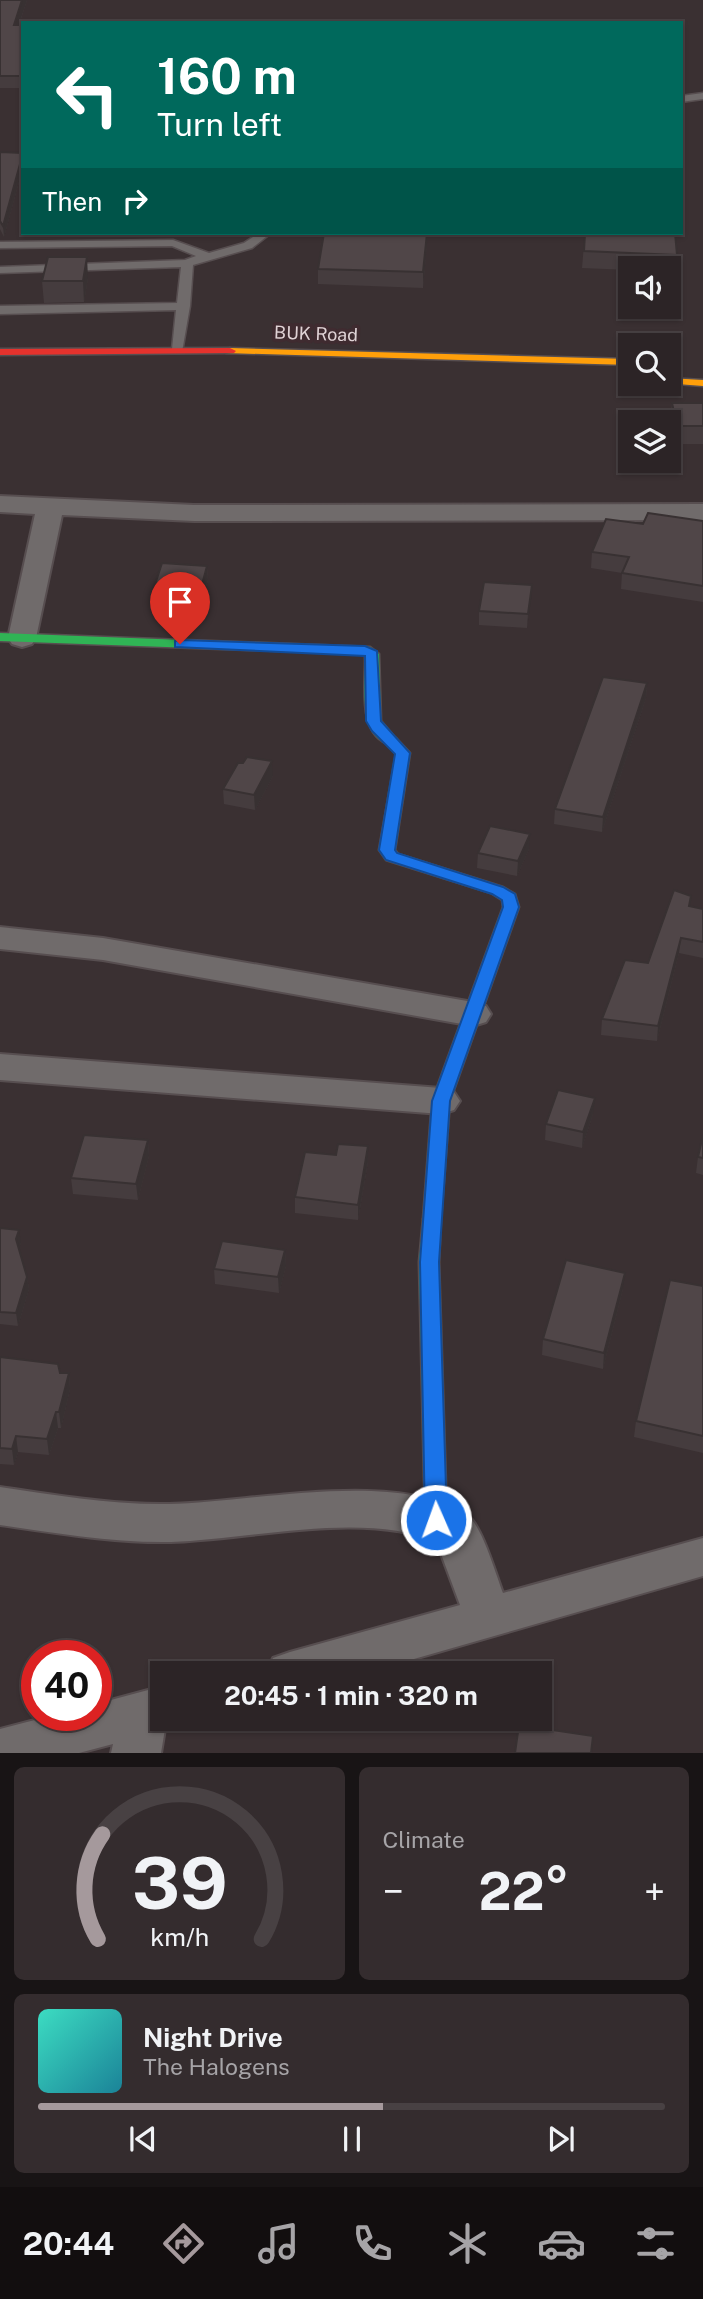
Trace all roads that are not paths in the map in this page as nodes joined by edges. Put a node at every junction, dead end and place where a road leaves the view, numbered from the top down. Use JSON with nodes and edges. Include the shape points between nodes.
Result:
{"nodes":[{"id":1,"x":703,"y":96,"type":"edge"},
{"id":2,"x":683,"y":99,"type":"edge"},
{"id":3,"x":263,"y":235,"type":"edge"},
{"id":4,"x":0,"y":244,"type":"edge"},
{"id":5,"x":85,"y":244,"type":"junction"},
{"id":6,"x":206,"y":256,"type":"junction"},
{"id":7,"x":187,"y":263,"type":"junction"},
{"id":8,"x":86,"y":268,"type":"junction"},
{"id":9,"x":0,"y":270,"type":"edge"},
{"id":10,"x":184,"y":306,"type":"junction"},
{"id":11,"x":0,"y":310,"type":"edge"},
{"id":12,"x":178,"y":349,"type":"junction"},
{"id":13,"x":0,"y":352,"type":"edge"},
{"id":14,"x":618,"y":362,"type":"edge"},
{"id":15,"x":681,"y":382,"type":"edge"},
{"id":16,"x":703,"y":383,"type":"edge"},
{"id":17,"x":0,"y":504,"type":"edge"},
{"id":18,"x":50,"y":507,"type":"junction"},
{"id":19,"x":703,"y":512,"type":"edge"},
{"id":20,"x":11,"y":638,"type":"edge"},
{"id":21,"x":0,"y":938,"type":"edge"},
{"id":22,"x":473,"y":1014,"type":"junction"},
{"id":23,"x":0,"y":1067,"type":"edge"},
{"id":24,"x":441,"y":1101,"type":"junction"},
{"id":25,"x":0,"y":1506,"type":"edge"},
{"id":26,"x":436,"y":1520,"type":"junction"},
{"id":27,"x":703,"y":1557,"type":"edge"},
{"id":28,"x":488,"y":1618,"type":"junction"},
{"id":29,"x":333,"y":1661,"type":"edge"},
{"id":30,"x":147,"y":1725,"type":"edge"},
{"id":31,"x":0,"y":1752,"type":"edge"}],
"edges":[{"from":1,"to":2,"type":"lane"},
{"from":3,"to":6,"type":"lane","via":[[246,248]]},
{"from":4,"to":5,"type":"lane"},
{"from":5,"to":6,"type":"lane","via":[[173,243]]},
{"from":5,"to":8,"type":"lane"},
{"from":6,"to":7,"type":"lane"},
{"from":7,"to":8,"type":"lane"},
{"from":7,"to":10,"type":"lane"},
{"from":8,"to":9,"type":"lane"},
{"from":10,"to":11,"type":"lane"},
{"from":10,"to":12,"type":"lane"},
{"from":12,"to":13,"type":"street","name":"BUK Road"},
{"from":12,"to":14,"type":"street","name":"BUK Road"},
{"from":15,"to":16,"type":"street"},
{"from":17,"to":18,"type":"street"},
{"from":18,"to":19,"type":"street","via":[[194,513]]},
{"from":18,"to":20,"type":"street"},
{"from":20,"to":22,"type":"street","via":[[365,650],[372,654],[374,721],[403,753],[387,850],[392,857],[498,890],[509,898],[511,907]]},
{"from":21,"to":22,"type":"street","via":[[103,949]]},
{"from":22,"to":24,"type":"street"},
{"from":23,"to":24,"type":"street"},
{"from":24,"to":26,"type":"street","via":[[429,1262]]},
{"from":25,"to":26,"type":"street","via":[[172,1524],[380,1510]]},
{"from":26,"to":28,"type":"street","via":[[456,1531]]},
{"from":27,"to":28,"type":"street"},
{"from":28,"to":29,"type":"street"},
{"from":30,"to":31,"type":"street"}]}
